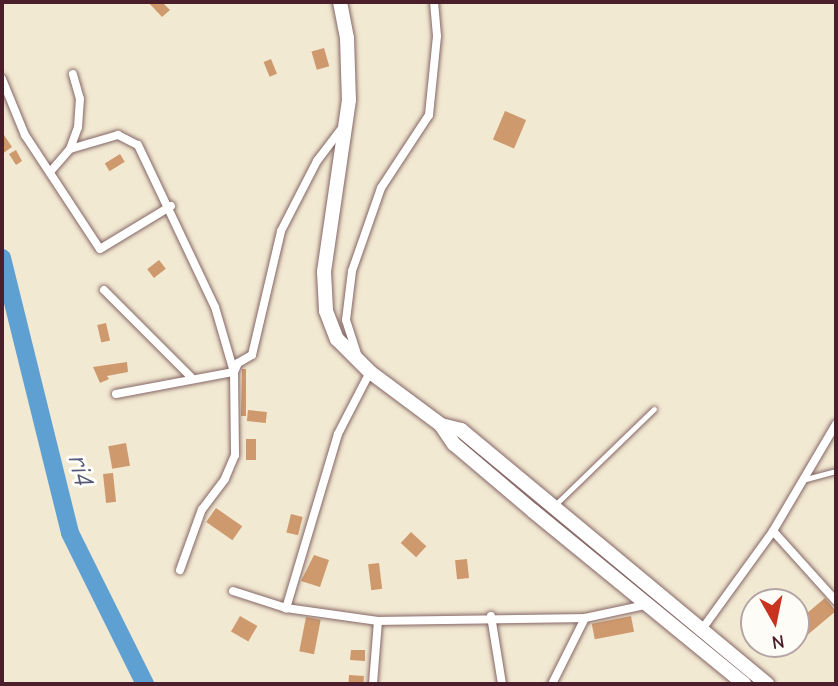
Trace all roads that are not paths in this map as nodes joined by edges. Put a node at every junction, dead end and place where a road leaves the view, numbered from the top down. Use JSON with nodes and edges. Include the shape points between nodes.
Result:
{"nodes":[{"id":1,"x":340,"y":2,"type":"edge"},
{"id":2,"x":434,"y":2,"type":"edge"},
{"id":3,"x":73,"y":74,"type":"dead end"},
{"id":4,"x":2,"y":79,"type":"edge"},
{"id":5,"x":346,"y":123,"type":"junction"},
{"id":6,"x":70,"y":149,"type":"junction"},
{"id":7,"x":50,"y":172,"type":"junction"},
{"id":8,"x":171,"y":206,"type":"junction"},
{"id":9,"x":104,"y":290,"type":"dead end"},
{"id":10,"x":365,"y":367,"type":"junction"},
{"id":11,"x":234,"y":372,"type":"junction"},
{"id":12,"x":191,"y":377,"type":"junction"},
{"id":13,"x":116,"y":394,"type":"dead end"},
{"id":14,"x":654,"y":409,"type":"dead end"},
{"id":15,"x":836,"y":424,"type":"edge"},
{"id":16,"x":441,"y":425,"type":"junction"},
{"id":17,"x":836,"y":471,"type":"edge"},
{"id":18,"x":802,"y":480,"type":"junction"},
{"id":19,"x":552,"y":508,"type":"junction"},
{"id":20,"x":773,"y":531,"type":"junction"},
{"id":21,"x":180,"y":570,"type":"dead end"},
{"id":22,"x":233,"y":591,"type":"dead end"},
{"id":23,"x":836,"y":601,"type":"edge"},
{"id":24,"x":645,"y":605,"type":"junction"},
{"id":25,"x":286,"y":608,"type":"junction"},
{"id":26,"x":491,"y":616,"type":"junction"},
{"id":27,"x":585,"y":618,"type":"junction"},
{"id":28,"x":378,"y":621,"type":"junction"},
{"id":29,"x":702,"y":631,"type":"junction"},
{"id":30,"x":692,"y":642,"type":"junction"},
{"id":31,"x":373,"y":684,"type":"edge"},
{"id":32,"x":502,"y":684,"type":"edge"},
{"id":33,"x":553,"y":684,"type":"edge"},
{"id":34,"x":744,"y":684,"type":"edge"},
{"id":35,"x":767,"y":684,"type":"edge"}],
"edges":[{"from":1,"to":5,"type":"main road","via":[[347,38]]},
{"from":2,"to":10,"type":"street","via":[[435,84],[429,115],[392,167],[352,271],[346,320]]},
{"from":3,"to":6,"type":"street","via":[[81,110]]},
{"from":4,"to":7,"type":"street","via":[[25,135]]},
{"from":5,"to":10,"type":"main road","via":[[329,221],[325,292],[331,327]]},
{"from":5,"to":11,"type":"street","via":[[317,161],[281,231],[252,355],[238,363]]},
{"from":6,"to":7,"type":"street"},
{"from":6,"to":8,"type":"street","via":[[118,135],[132,141],[144,153]]},
{"from":7,"to":8,"type":"street","via":[[100,249]]},
{"from":8,"to":11,"type":"street","via":[[215,307]]},
{"from":9,"to":12,"type":"street"},
{"from":10,"to":16,"type":"main road"},
{"from":10,"to":25,"type":"street","via":[[338,434]]},
{"from":11,"to":12,"type":"street"},
{"from":11,"to":21,"type":"street","via":[[235,455],[225,480],[202,509]]},
{"from":12,"to":13,"type":"street"},
{"from":14,"to":19,"type":"lane"},
{"from":15,"to":18,"type":"street"},
{"from":16,"to":19,"type":"main road","via":[[461,430]]},
{"from":16,"to":24,"type":"main road","via":[[454,444]]},
{"from":17,"to":18,"type":"lane"},
{"from":18,"to":20,"type":"street"},
{"from":19,"to":29,"type":"main road"},
{"from":20,"to":23,"type":"street"},
{"from":20,"to":29,"type":"street"},
{"from":22,"to":25,"type":"street"},
{"from":24,"to":27,"type":"street"},
{"from":24,"to":30,"type":"main road"},
{"from":25,"to":28,"type":"street"},
{"from":26,"to":27,"type":"street"},
{"from":26,"to":28,"type":"street"},
{"from":26,"to":32,"type":"street"},
{"from":27,"to":33,"type":"street"},
{"from":28,"to":31,"type":"street"},
{"from":29,"to":30,"type":"street"},
{"from":29,"to":35,"type":"main road"},
{"from":30,"to":34,"type":"main road"}]}
